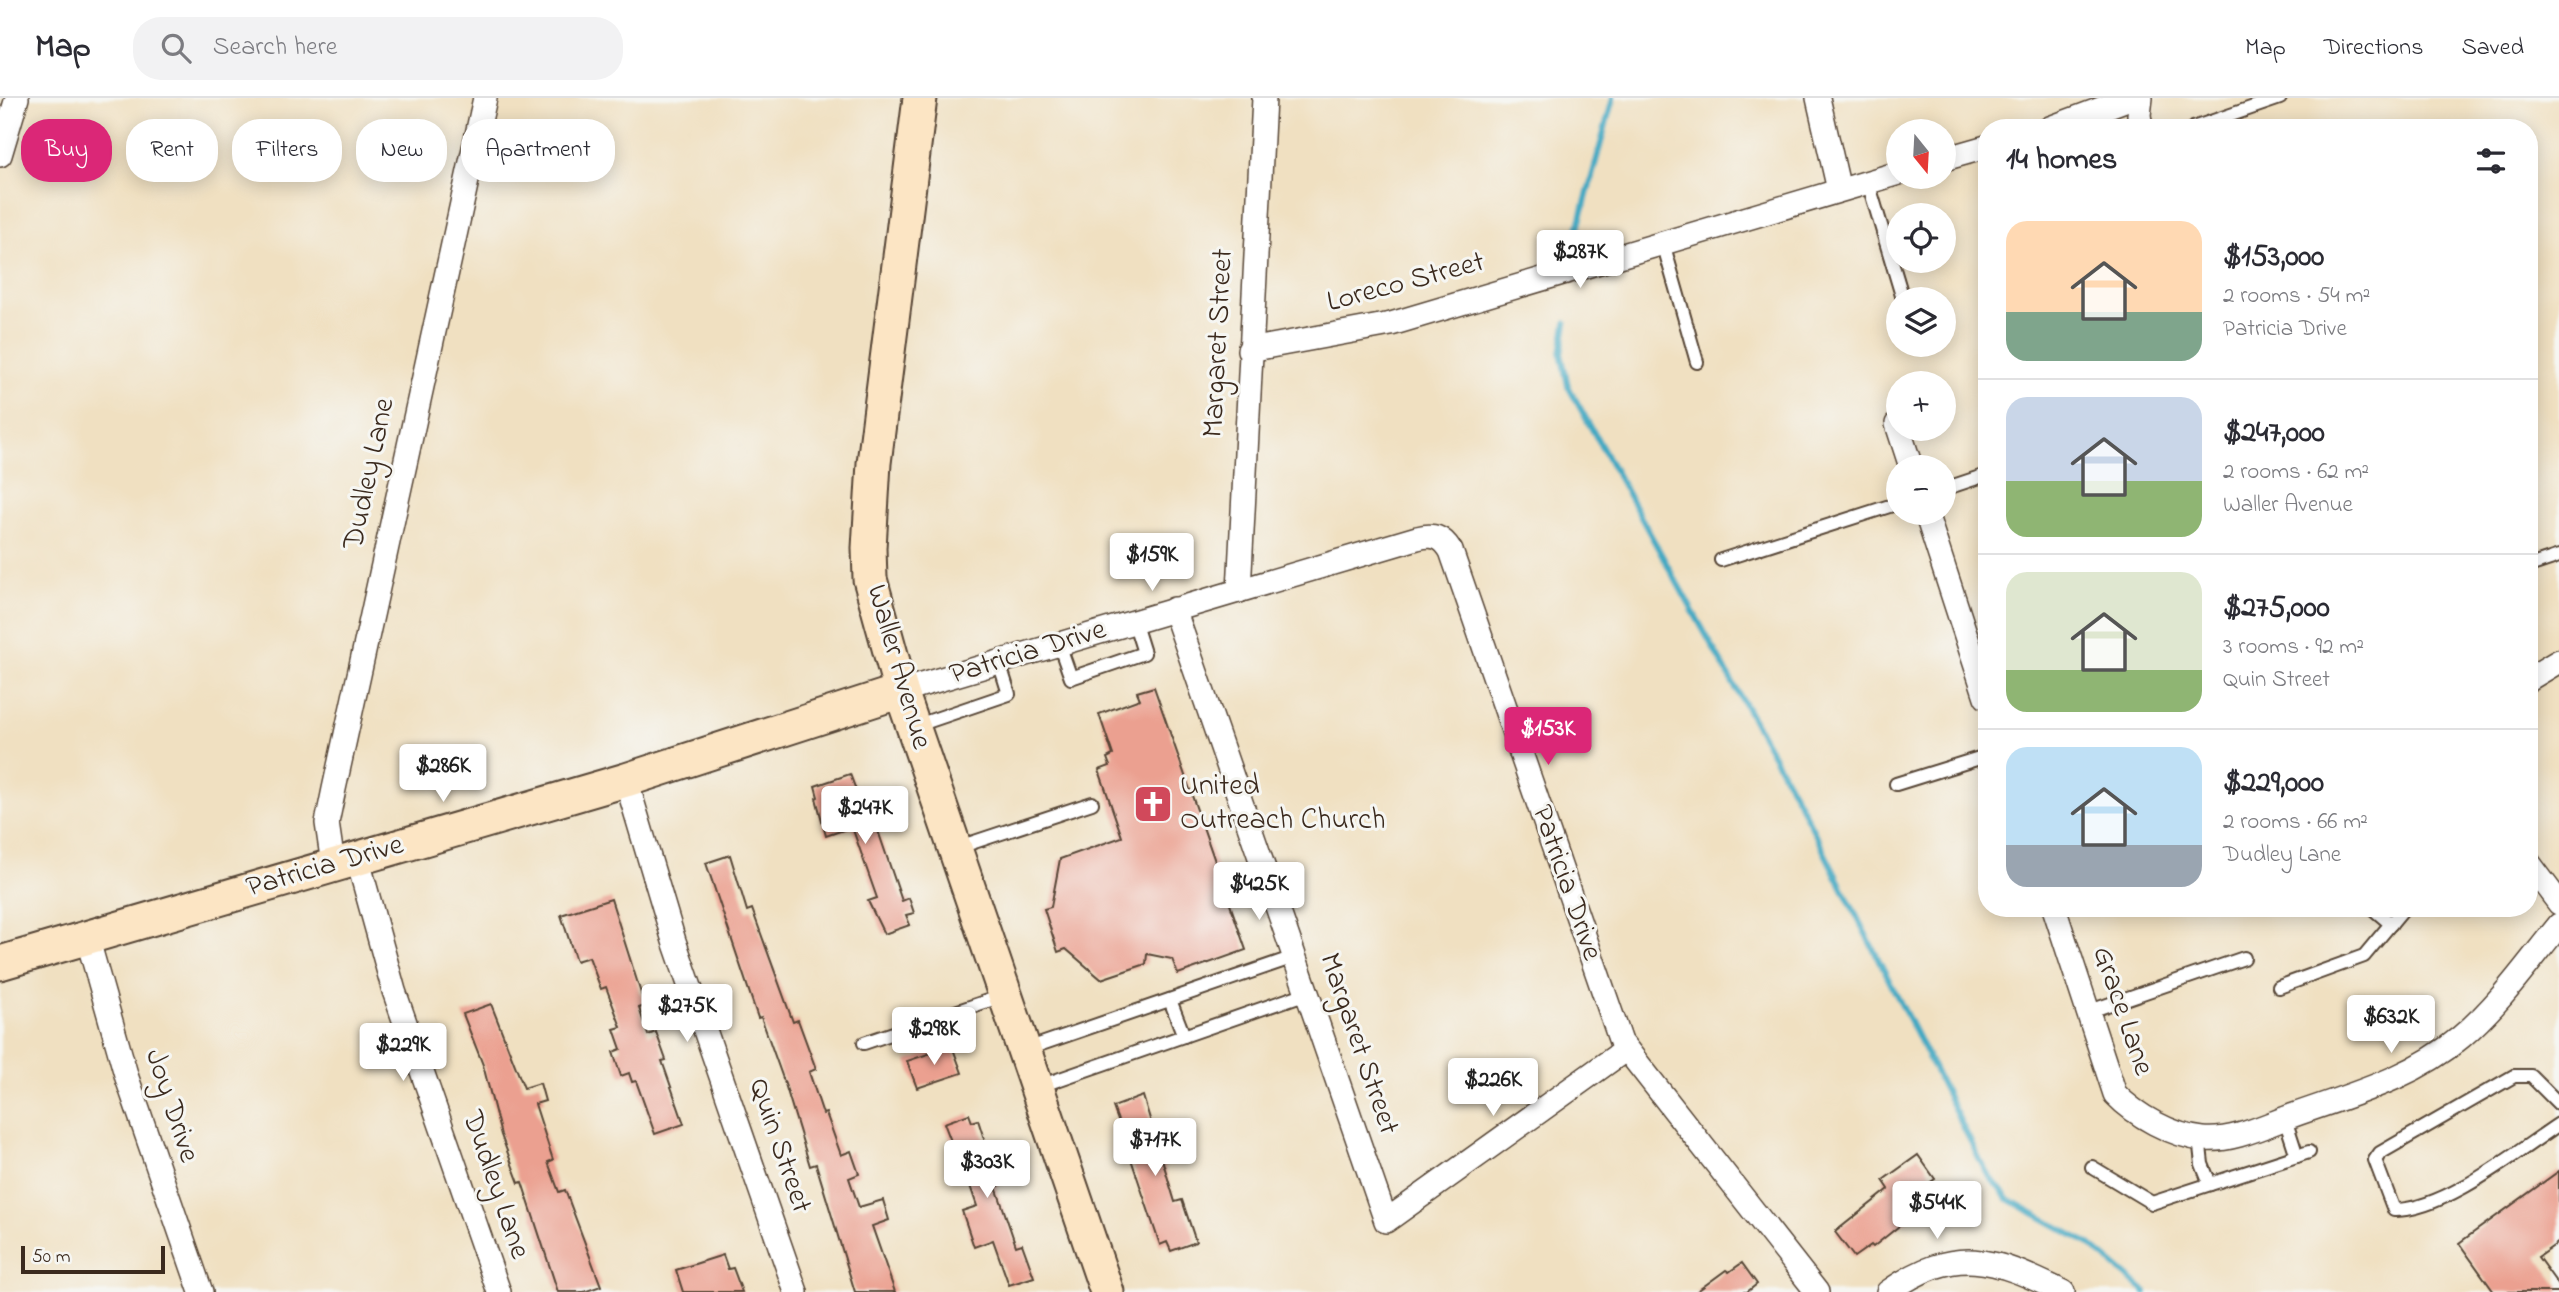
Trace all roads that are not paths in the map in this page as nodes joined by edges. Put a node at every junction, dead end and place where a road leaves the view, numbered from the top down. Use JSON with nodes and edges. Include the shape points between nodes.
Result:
{"nodes":[{"id":1,"x":17,"y":98,"type":"edge"},
{"id":2,"x":485,"y":98,"type":"edge"},
{"id":3,"x":920,"y":98,"type":"edge"},
{"id":4,"x":1264,"y":98,"type":"edge"},
{"id":5,"x":1818,"y":98,"type":"edge"},
{"id":6,"x":2130,"y":98,"type":"edge"},
{"id":7,"x":2141,"y":98,"type":"edge"},
{"id":8,"x":2280,"y":98,"type":"edge"},
{"id":9,"x":2074,"y":119,"type":"edge"},
{"id":10,"x":2141,"y":119,"type":"edge"},
{"id":11,"x":2219,"y":119,"type":"edge"},
{"id":12,"x":1978,"y":149,"type":"edge"},
{"id":13,"x":0,"y":155,"type":"edge"},
{"id":14,"x":1956,"y":156,"type":"edge"},
{"id":15,"x":1886,"y":177,"type":"edge"},
{"id":16,"x":1868,"y":182,"type":"junction"},
{"id":17,"x":1839,"y":190,"type":"junction"},
{"id":18,"x":1663,"y":243,"type":"junction"},
{"id":19,"x":1899,"y":287,"type":"edge"},
{"id":20,"x":1249,"y":350,"type":"junction"},
{"id":21,"x":1696,"y":362,"type":"dead end"},
{"id":22,"x":1978,"y":478,"type":"edge"},
{"id":23,"x":1956,"y":485,"type":"edge"},
{"id":24,"x":1886,"y":507,"type":"edge"},
{"id":25,"x":1930,"y":525,"type":"edge"},
{"id":26,"x":2559,"y":556,"type":"edge"},
{"id":27,"x":1721,"y":560,"type":"dead end"},
{"id":28,"x":2538,"y":563,"type":"edge"},
{"id":29,"x":1239,"y":591,"type":"junction"},
{"id":30,"x":1174,"y":609,"type":"junction"},
{"id":31,"x":1134,"y":621,"type":"junction"},
{"id":32,"x":1059,"y":644,"type":"junction"},
{"id":33,"x":2559,"y":661,"type":"edge"},
{"id":34,"x":999,"y":662,"type":"junction"},
{"id":35,"x":1978,"y":672,"type":"edge"},
{"id":36,"x":2538,"y":674,"type":"edge"},
{"id":37,"x":901,"y":691,"type":"junction"},
{"id":38,"x":913,"y":727,"type":"junction"},
{"id":39,"x":1978,"y":758,"type":"edge"},
{"id":40,"x":626,"y":780,"type":"junction"},
{"id":41,"x":1896,"y":784,"type":"dead end"},
{"id":42,"x":1092,"y":803,"type":"dead end"},
{"id":43,"x":955,"y":848,"type":"junction"},
{"id":44,"x":345,"y":861,"type":"junction"},
{"id":45,"x":2538,"y":875,"type":"edge"},
{"id":46,"x":2559,"y":903,"type":"edge"},
{"id":47,"x":2057,"y":917,"type":"edge"},
{"id":48,"x":2383,"y":917,"type":"edge"},
{"id":49,"x":2396,"y":917,"type":"edge"},
{"id":50,"x":2391,"y":923,"type":"junction"},
{"id":51,"x":2559,"y":925,"type":"edge"},
{"id":52,"x":87,"y":937,"type":"junction"},
{"id":53,"x":1294,"y":957,"type":"junction"},
{"id":54,"x":2244,"y":958,"type":"dead end"},
{"id":55,"x":0,"y":962,"type":"edge"},
{"id":56,"x":2279,"y":987,"type":"dead end"},
{"id":57,"x":1307,"y":993,"type":"junction"},
{"id":58,"x":1005,"y":995,"type":"junction"},
{"id":59,"x":1170,"y":1000,"type":"junction"},
{"id":60,"x":2087,"y":1012,"type":"junction"},
{"id":61,"x":1184,"y":1036,"type":"junction"},
{"id":62,"x":864,"y":1043,"type":"dead end"},
{"id":63,"x":1625,"y":1050,"type":"junction"},
{"id":64,"x":1024,"y":1051,"type":"junction"},
{"id":65,"x":1037,"y":1087,"type":"junction"},
{"id":66,"x":2559,"y":1104,"type":"edge"},
{"id":67,"x":2285,"y":1119,"type":"junction"},
{"id":68,"x":2559,"y":1124,"type":"edge"},
{"id":69,"x":2194,"y":1138,"type":"junction"},
{"id":70,"x":2092,"y":1167,"type":"dead end"},
{"id":71,"x":2210,"y":1184,"type":"junction"},
{"id":72,"x":201,"y":1292,"type":"edge"},
{"id":73,"x":499,"y":1292,"type":"edge"},
{"id":74,"x":796,"y":1292,"type":"edge"},
{"id":75,"x":1107,"y":1292,"type":"edge"},
{"id":76,"x":1817,"y":1292,"type":"edge"},
{"id":77,"x":1888,"y":1292,"type":"edge"},
{"id":78,"x":2063,"y":1292,"type":"edge"}],
"edges":[{"from":1,"to":13,"type":"street"},
{"from":2,"to":44,"type":"street","name":"Dudley Lane","via":[[331,801],[327,839]]},
{"from":3,"to":37,"type":"street","name":"Waller Avenue","via":[[874,463],[869,548],[876,608]]},
{"from":4,"to":20,"type":"street","name":"Margaret Street"},
{"from":5,"to":17,"type":"street"},
{"from":6,"to":9,"type":"street"},
{"from":7,"to":10,"type":"street"},
{"from":8,"to":11,"type":"lane"},
{"from":12,"to":14,"type":"street"},
{"from":15,"to":16,"type":"street","name":"Loreco Street"},
{"from":16,"to":17,"type":"street","name":"Loreco Street"},
{"from":16,"to":19,"type":"lane"},
{"from":17,"to":18,"type":"street","name":"Loreco Street"},
{"from":18,"to":20,"type":"street","name":"Loreco Street","via":[[1391,324]]},
{"from":18,"to":21,"type":"lane"},
{"from":20,"to":29,"type":"street","name":"Margaret Street"},
{"from":22,"to":23,"type":"lane"},
{"from":24,"to":27,"type":"lane"},
{"from":25,"to":35,"type":"street"},
{"from":26,"to":28,"type":"lane"},
{"from":29,"to":30,"type":"street","name":"Patricia Drive"},
{"from":29,"to":63,"type":"street","name":"Patricia Drive","via":[[1423,537],[1446,543]]},
{"from":30,"to":31,"type":"street","name":"Patricia Drive"},
{"from":30,"to":53,"type":"street","name":"Margaret Street"},
{"from":31,"to":32,"type":"street","name":"Patricia Drive"},
{"from":31,"to":32,"type":"lane","via":[[1144,653],[1071,678]]},
{"from":32,"to":34,"type":"street","name":"Patricia Drive"},
{"from":33,"to":36,"type":"street"},
{"from":34,"to":37,"type":"street","name":"Patricia Drive"},
{"from":34,"to":38,"type":"lane","via":[[1009,694]]},
{"from":37,"to":38,"type":"street","name":"Waller Avenue"},
{"from":37,"to":40,"type":"street","name":"Patricia Drive"},
{"from":38,"to":43,"type":"street","name":"Waller Avenue"},
{"from":39,"to":41,"type":"lane"},
{"from":40,"to":44,"type":"street","name":"Patricia Drive"},
{"from":40,"to":74,"type":"street","name":"Quin Street","via":[[674,941]]},
{"from":42,"to":43,"type":"lane"},
{"from":43,"to":58,"type":"street","name":"Waller Avenue"},
{"from":44,"to":52,"type":"street","name":"Patricia Drive"},
{"from":44,"to":73,"type":"street","name":"Dudley Lane"},
{"from":45,"to":46,"type":"street"},
{"from":47,"to":60,"type":"street","name":"Grace Lane"},
{"from":48,"to":50,"type":"lane"},
{"from":49,"to":50,"type":"lane"},
{"from":50,"to":56,"type":"lane","via":[[2364,956]]},
{"from":51,"to":67,"type":"street","via":[[2488,1012],[2429,1061],[2384,1084]]},
{"from":52,"to":55,"type":"street","name":"Patricia Drive"},
{"from":52,"to":72,"type":"street","name":"Joy Drive","via":[[127,1078]]},
{"from":53,"to":57,"type":"street","name":"Margaret Street"},
{"from":53,"to":59,"type":"lane"},
{"from":54,"to":60,"type":"lane"},
{"from":57,"to":61,"type":"lane"},
{"from":57,"to":63,"type":"street","name":"Margaret Street","via":[[1386,1221]]},
{"from":58,"to":62,"type":"lane"},
{"from":58,"to":64,"type":"street","name":"Waller Avenue"},
{"from":59,"to":61,"type":"lane"},
{"from":59,"to":64,"type":"lane"},
{"from":60,"to":69,"type":"street","name":"Grace Lane","via":[[2115,1094],[2126,1105]]},
{"from":61,"to":65,"type":"lane"},
{"from":63,"to":76,"type":"street","name":"Patricia Drive"},
{"from":64,"to":65,"type":"street","name":"Waller Avenue"},
{"from":65,"to":75,"type":"street","name":"Waller Avenue"},
{"from":66,"to":68,"type":"lane","via":[[2531,1076],[2514,1076],[2375,1160],[2394,1210],[2406,1210],[2470,1185]]},
{"from":67,"to":69,"type":"street","via":[[2219,1139]]},
{"from":67,"to":71,"type":"lane","via":[[2303,1154]]},
{"from":69,"to":71,"type":"lane"},
{"from":70,"to":71,"type":"lane","via":[[2152,1203]]},
{"from":77,"to":78,"type":"street","via":[[1940,1263],[1971,1260],[2001,1266]]}]}
